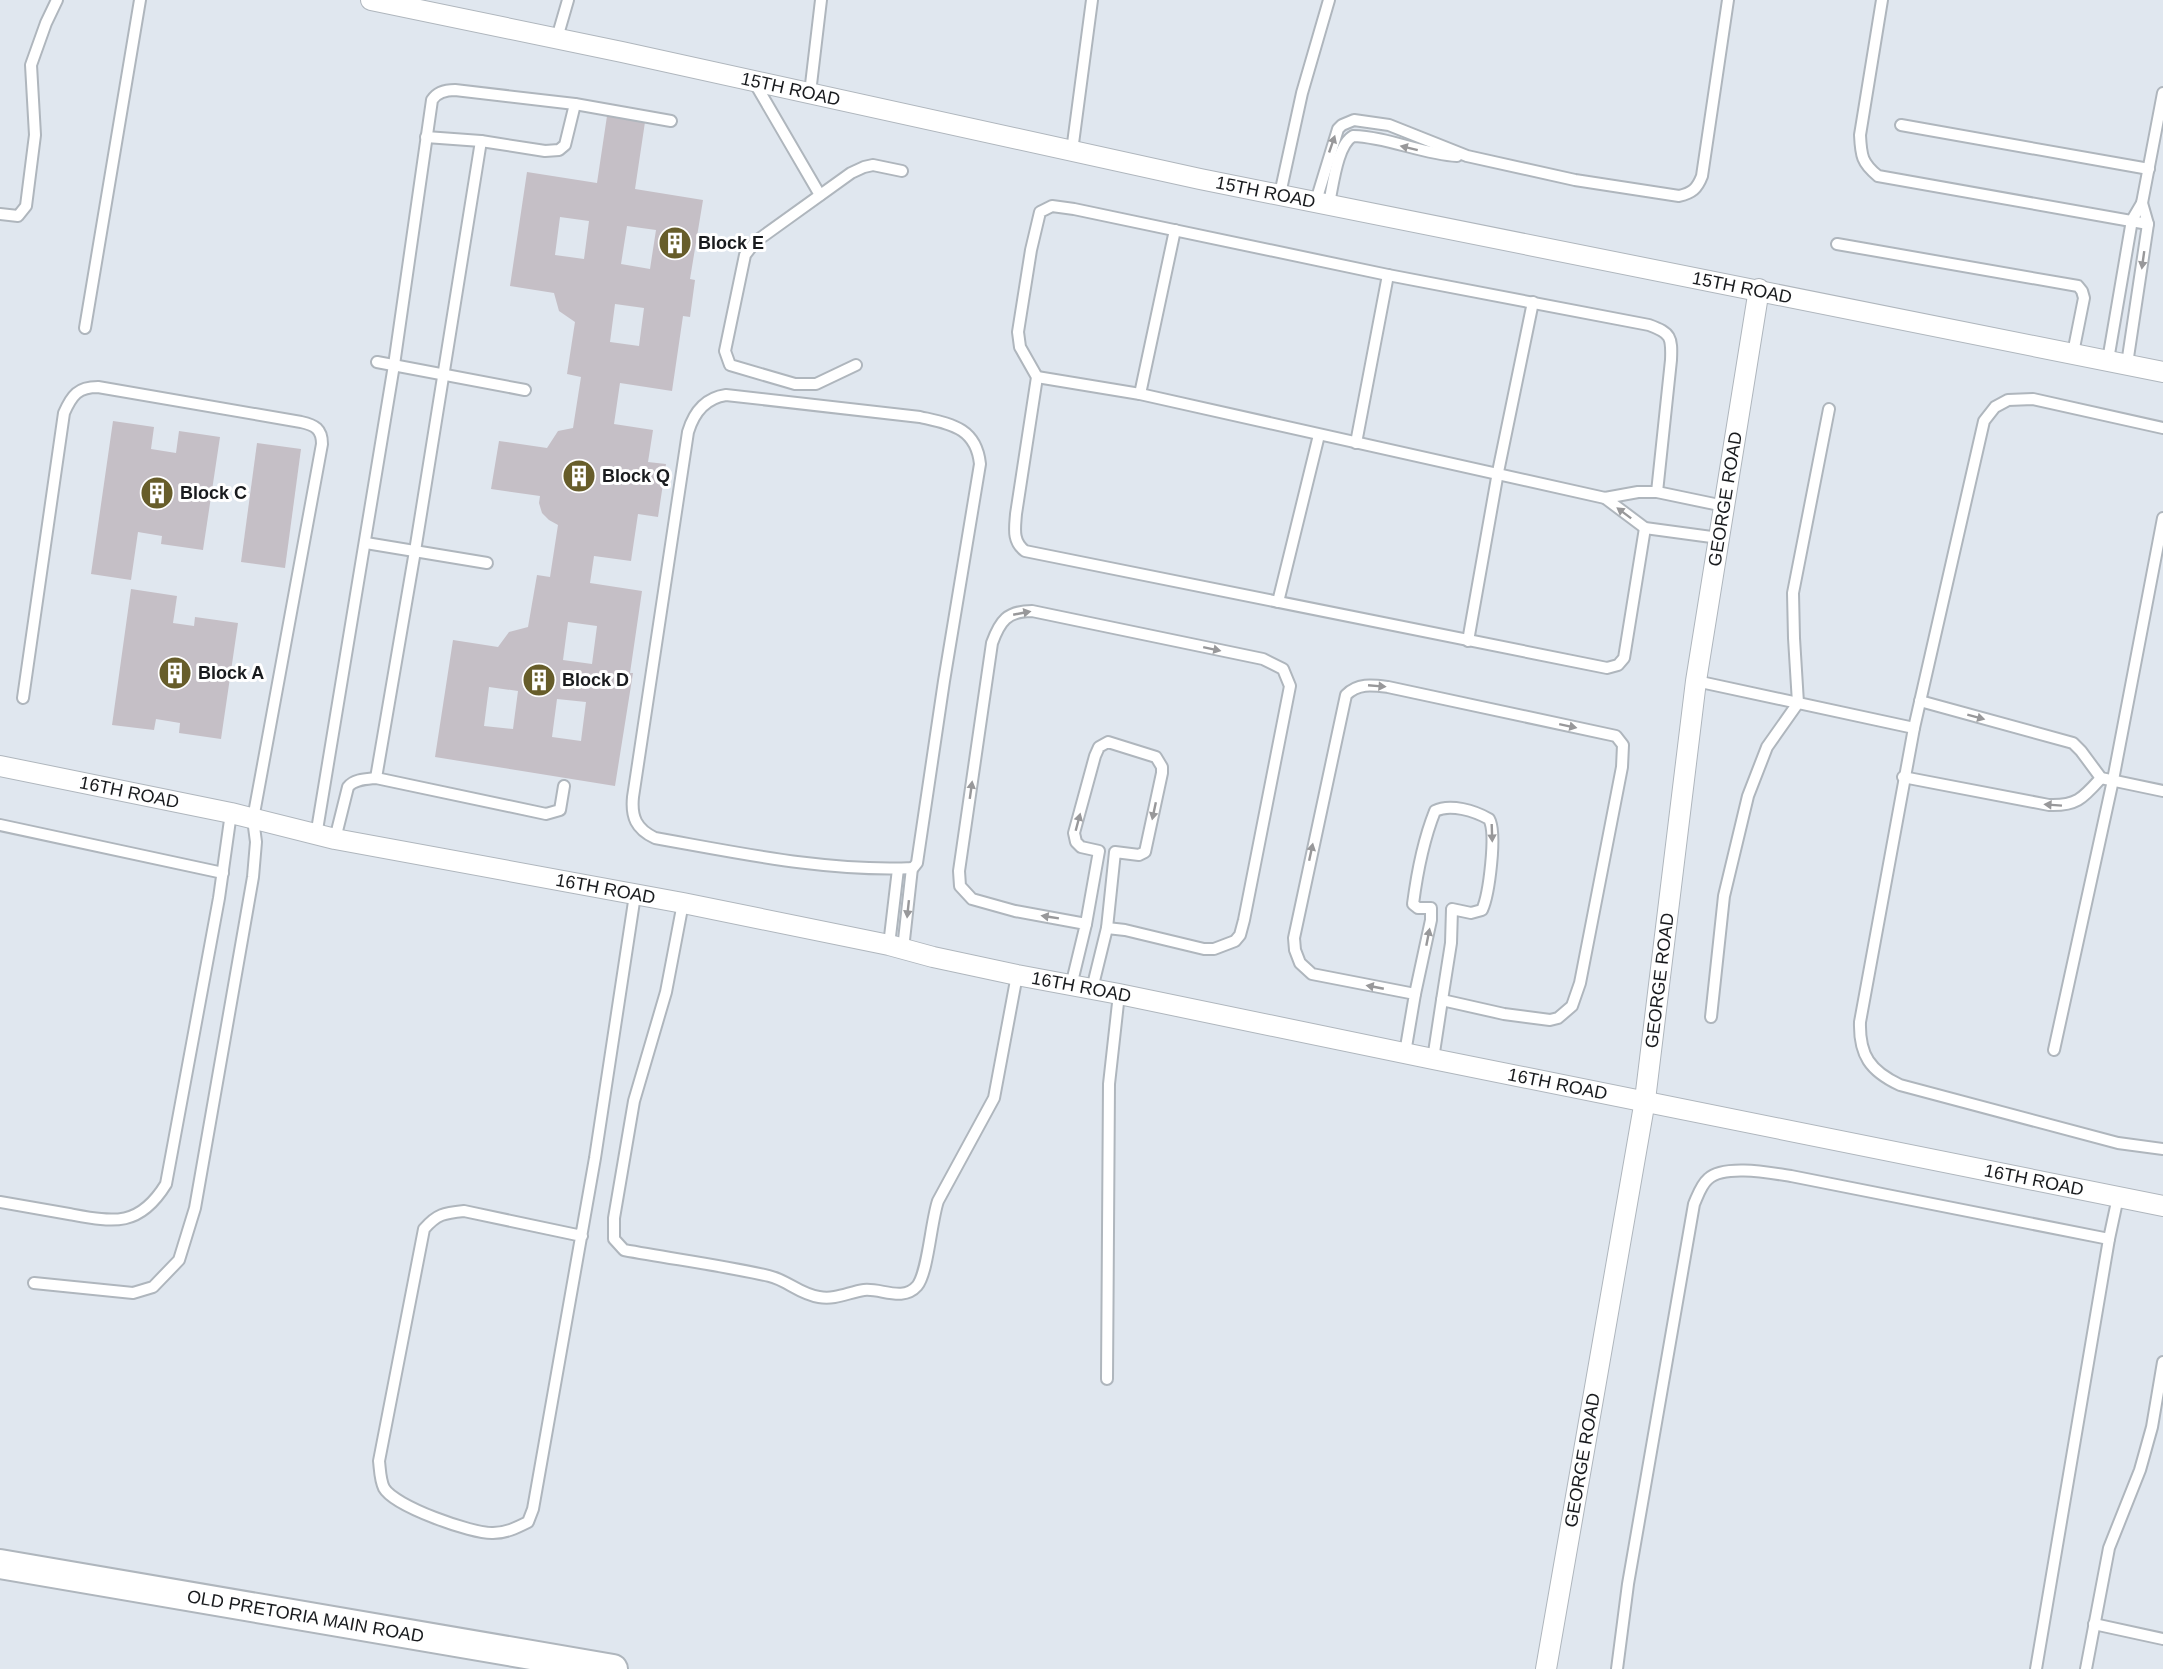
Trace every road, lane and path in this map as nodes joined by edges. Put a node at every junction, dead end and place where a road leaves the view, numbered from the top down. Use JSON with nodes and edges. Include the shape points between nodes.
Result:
{"nodes":[{"id":1,"x":57,"y":0,"type":"edge"},
{"id":2,"x":140,"y":0,"type":"edge"},
{"id":3,"x":371,"y":0,"type":"edge"},
{"id":4,"x":568,"y":0,"type":"edge"},
{"id":5,"x":821,"y":0,"type":"edge"},
{"id":6,"x":1092,"y":0,"type":"edge"},
{"id":7,"x":1329,"y":0,"type":"edge"},
{"id":8,"x":1728,"y":0,"type":"edge"},
{"id":9,"x":1882,"y":0,"type":"edge"},
{"id":10,"x":557,"y":38,"type":"junction"},
{"id":11,"x":753,"y":80,"type":"junction"},
{"id":12,"x":810,"y":93,"type":"junction"},
{"id":13,"x":2163,"y":93,"type":"edge"},
{"id":14,"x":575,"y":104,"type":"junction"},
{"id":15,"x":671,"y":121,"type":"dead end"},
{"id":16,"x":1901,"y":125,"type":"dead end"},
{"id":17,"x":426,"y":137,"type":"junction"},
{"id":18,"x":2159,"y":138,"type":"edge"},
{"id":19,"x":481,"y":141,"type":"junction"},
{"id":20,"x":1072,"y":151,"type":"junction"},
{"id":21,"x":1467,"y":156,"type":"junction"},
{"id":22,"x":2149,"y":169,"type":"junction"},
{"id":23,"x":902,"y":171,"type":"dead end"},
{"id":24,"x":1280,"y":194,"type":"junction"},
{"id":25,"x":820,"y":195,"type":"junction"},
{"id":26,"x":1322,"y":202,"type":"junction"},
{"id":27,"x":2142,"y":203,"type":"junction"},
{"id":28,"x":0,"y":214,"type":"edge"},
{"id":29,"x":2132,"y":220,"type":"junction"},
{"id":30,"x":2148,"y":224,"type":"junction"},
{"id":31,"x":1175,"y":230,"type":"junction"},
{"id":32,"x":1838,"y":243,"type":"dead end"},
{"id":33,"x":1388,"y":275,"type":"junction"},
{"id":34,"x":1759,"y":290,"type":"junction"},
{"id":35,"x":1533,"y":302,"type":"junction"},
{"id":36,"x":85,"y":328,"type":"dead end"},
{"id":37,"x":2073,"y":353,"type":"junction"},
{"id":38,"x":377,"y":362,"type":"dead end"},
{"id":39,"x":2118,"y":362,"type":"junction"},
{"id":40,"x":394,"y":365,"type":"junction"},
{"id":41,"x":856,"y":365,"type":"dead end"},
{"id":42,"x":2163,"y":372,"type":"edge"},
{"id":43,"x":443,"y":375,"type":"junction"},
{"id":44,"x":1037,"y":377,"type":"junction"},
{"id":45,"x":525,"y":390,"type":"dead end"},
{"id":46,"x":1140,"y":393,"type":"junction"},
{"id":47,"x":1829,"y":410,"type":"dead end"},
{"id":48,"x":2163,"y":428,"type":"edge"},
{"id":49,"x":1319,"y":435,"type":"junction"},
{"id":50,"x":1356,"y":443,"type":"junction"},
{"id":51,"x":1498,"y":472,"type":"junction"},
{"id":52,"x":1657,"y":492,"type":"junction"},
{"id":53,"x":1605,"y":498,"type":"junction"},
{"id":54,"x":1724,"y":506,"type":"junction"},
{"id":55,"x":2163,"y":518,"type":"edge"},
{"id":56,"x":1645,"y":528,"type":"junction"},
{"id":57,"x":1719,"y":538,"type":"junction"},
{"id":58,"x":366,"y":543,"type":"junction"},
{"id":59,"x":415,"y":551,"type":"junction"},
{"id":60,"x":487,"y":563,"type":"dead end"},
{"id":61,"x":1278,"y":603,"type":"junction"},
{"id":62,"x":1468,"y":641,"type":"junction"},
{"id":63,"x":1696,"y":681,"type":"junction"},
{"id":64,"x":23,"y":698,"type":"dead end"},
{"id":65,"x":1920,"y":701,"type":"junction"},
{"id":66,"x":1797,"y":703,"type":"junction"},
{"id":67,"x":1914,"y":728,"type":"junction"},
{"id":68,"x":0,"y":766,"type":"edge"},
{"id":69,"x":1903,"y":777,"type":"junction"},
{"id":70,"x":376,"y":778,"type":"junction"},
{"id":71,"x":2107,"y":779,"type":"junction"},
{"id":72,"x":564,"y":786,"type":"dead end"},
{"id":73,"x":2163,"y":791,"type":"edge"},
{"id":74,"x":231,"y":813,"type":"junction"},
{"id":75,"x":253,"y":819,"type":"junction"},
{"id":76,"x":0,"y":825,"type":"edge"},
{"id":77,"x":326,"y":838,"type":"junction"},
{"id":78,"x":1100,"y":850,"type":"junction"},
{"id":79,"x":1115,"y":852,"type":"junction"},
{"id":80,"x":898,"y":868,"type":"junction"},
{"id":81,"x":912,"y":868,"type":"junction"},
{"id":82,"x":223,"y":873,"type":"junction"},
{"id":83,"x":635,"y":895,"type":"junction"},
{"id":84,"x":683,"y":903,"type":"junction"},
{"id":85,"x":1431,"y":909,"type":"junction"},
{"id":86,"x":1452,"y":909,"type":"junction"},
{"id":87,"x":1086,"y":924,"type":"junction"},
{"id":88,"x":1107,"y":928,"type":"junction"},
{"id":89,"x":896,"y":947,"type":"junction"},
{"id":90,"x":1017,"y":975,"type":"junction"},
{"id":91,"x":1071,"y":986,"type":"junction"},
{"id":92,"x":1092,"y":989,"type":"junction"},
{"id":93,"x":1119,"y":994,"type":"junction"},
{"id":94,"x":1415,"y":994,"type":"junction"},
{"id":95,"x":1442,"y":1000,"type":"junction"},
{"id":96,"x":1712,"y":1017,"type":"dead end"},
{"id":97,"x":2054,"y":1050,"type":"dead end"},
{"id":98,"x":1405,"y":1053,"type":"junction"},
{"id":99,"x":1433,"y":1059,"type":"junction"},
{"id":100,"x":1644,"y":1100,"type":"junction"},
{"id":101,"x":2163,"y":1149,"type":"edge"},
{"id":102,"x":2118,"y":1197,"type":"junction"},
{"id":103,"x":0,"y":1202,"type":"edge"},
{"id":104,"x":2163,"y":1206,"type":"edge"},
{"id":105,"x":582,"y":1236,"type":"junction"},
{"id":106,"x":2109,"y":1239,"type":"junction"},
{"id":107,"x":34,"y":1283,"type":"dead end"},
{"id":108,"x":2163,"y":1362,"type":"edge"},
{"id":109,"x":1107,"y":1379,"type":"dead end"},
{"id":110,"x":0,"y":1564,"type":"edge"},
{"id":111,"x":2094,"y":1624,"type":"junction"},
{"id":112,"x":2163,"y":1639,"type":"edge"},
{"id":113,"x":613,"y":1669,"type":"edge"},
{"id":114,"x":1546,"y":1669,"type":"edge"},
{"id":115,"x":1617,"y":1669,"type":"edge"},
{"id":116,"x":2036,"y":1669,"type":"edge"},
{"id":117,"x":2086,"y":1669,"type":"edge"}],
"edges":[{"from":1,"to":28,"type":"lane","via":[[31,64],[35,135],[26,206],[18,216]]},
{"from":2,"to":36,"type":"lane"},
{"from":3,"to":10,"type":"street","name":"15TH ROAD"},
{"from":4,"to":10,"type":"lane"},
{"from":5,"to":12,"type":"lane"},
{"from":6,"to":20,"type":"lane"},
{"from":7,"to":24,"type":"lane","via":[[1302,93]]},
{"from":8,"to":21,"type":"lane","via":[[1702,176],[1698,188],[1691,193],[1679,196],[1608,186]]},
{"from":9,"to":29,"type":"lane","via":[[1860,135],[1867,167],[1878,176]]},
{"from":10,"to":11,"type":"street","name":"15TH ROAD"},
{"from":11,"to":12,"type":"street","name":"15TH ROAD"},
{"from":11,"to":25,"type":"lane"},
{"from":12,"to":20,"type":"street","name":"15TH ROAD"},
{"from":13,"to":18,"type":"lane"},
{"from":14,"to":15,"type":"lane"},
{"from":14,"to":17,"type":"lane","via":[[448,90],[432,100]]},
{"from":14,"to":19,"type":"lane","via":[[565,145],[559,150]]},
{"from":16,"to":22,"type":"lane"},
{"from":17,"to":19,"type":"lane"},
{"from":17,"to":40,"type":"lane"},
{"from":18,"to":22,"type":"lane"},
{"from":19,"to":43,"type":"lane"},
{"from":20,"to":24,"type":"street","name":"15TH ROAD"},
{"from":21,"to":26,"type":"lane","one_way":true,"via":[[1443,155],[1353,136],[1345,143]]},
{"from":26,"to":21,"type":"lane","one_way":true,"via":[[1332,142],[1338,129],[1348,122],[1389,125]]},
{"from":22,"to":27,"type":"lane"},
{"from":23,"to":25,"type":"lane","via":[[864,167]]},
{"from":24,"to":26,"type":"street","name":"15TH ROAD"},
{"from":25,"to":41,"type":"lane","via":[[755,242],[745,255],[725,351],[730,365],[795,384],[816,384]]},
{"from":26,"to":34,"type":"street","name":"15TH ROAD"},
{"from":27,"to":29,"type":"lane"},
{"from":27,"to":30,"type":"lane"},
{"from":29,"to":30,"type":"lane"},
{"from":29,"to":39,"type":"lane"},
{"from":30,"to":39,"type":"lane","one_way":true},
{"from":31,"to":33,"type":"lane"},
{"from":31,"to":44,"type":"lane","via":[[1052,206],[1040,212],[1018,332],[1020,346]]},
{"from":31,"to":46,"type":"lane"},
{"from":32,"to":37,"type":"lane","via":[[2078,286],[2084,298]]},
{"from":33,"to":35,"type":"lane"},
{"from":33,"to":50,"type":"lane"},
{"from":34,"to":37,"type":"street","name":"15TH ROAD"},
{"from":34,"to":54,"type":"street","name":"GEORGE ROAD"},
{"from":35,"to":51,"type":"lane"},
{"from":35,"to":52,"type":"lane","via":[[1649,325],[1665,331],[1670,338]]},
{"from":37,"to":39,"type":"street","name":"15TH ROAD"},
{"from":38,"to":40,"type":"lane"},
{"from":39,"to":42,"type":"street","name":"15TH ROAD"},
{"from":40,"to":43,"type":"lane"},
{"from":40,"to":58,"type":"lane"},
{"from":43,"to":45,"type":"lane"},
{"from":43,"to":59,"type":"lane"},
{"from":44,"to":46,"type":"lane"},
{"from":44,"to":61,"type":"lane","via":[[1016,514],[1018,545],[1035,553]]},
{"from":46,"to":49,"type":"lane"},
{"from":47,"to":66,"type":"lane","via":[[1793,593]]},
{"from":48,"to":65,"type":"lane","via":[[2033,399],[2008,400],[1995,407],[1984,421]]},
{"from":49,"to":50,"type":"lane"},
{"from":49,"to":61,"type":"lane"},
{"from":50,"to":51,"type":"lane"},
{"from":51,"to":53,"type":"lane"},
{"from":51,"to":62,"type":"lane"},
{"from":52,"to":53,"type":"lane"},
{"from":52,"to":54,"type":"lane"},
{"from":56,"to":53,"type":"lane","one_way":true},
{"from":54,"to":57,"type":"street","name":"GEORGE ROAD"},
{"from":55,"to":71,"type":"lane"},
{"from":56,"to":57,"type":"lane"},
{"from":56,"to":62,"type":"lane","via":[[1627,644],[1618,665],[1588,666]]},
{"from":57,"to":63,"type":"street","name":"GEORGE ROAD"},
{"from":58,"to":59,"type":"lane"},
{"from":58,"to":77,"type":"lane"},
{"from":59,"to":60,"type":"lane"},
{"from":59,"to":70,"type":"lane"},
{"from":61,"to":62,"type":"lane"},
{"from":63,"to":66,"type":"lane"},
{"from":63,"to":100,"type":"street","name":"GEORGE ROAD"},
{"from":64,"to":75,"type":"lane","via":[[64,413],[76,391],[98,387],[312,424],[321,434],[322,444]]},
{"from":65,"to":67,"type":"lane"},
{"from":65,"to":71,"type":"lane","one_way":true,"via":[[2073,743]]},
{"from":66,"to":67,"type":"lane"},
{"from":66,"to":96,"type":"lane","via":[[1767,747],[1748,796],[1724,896]]},
{"from":67,"to":69,"type":"lane"},
{"from":68,"to":74,"type":"street","name":"16TH ROAD"},
{"from":71,"to":69,"type":"lane","one_way":true,"via":[[2082,798],[2062,806]]},
{"from":69,"to":101,"type":"lane","via":[[1860,1022],[1860,1040],[1874,1070],[1911,1088],[2118,1143]]},
{"from":70,"to":72,"type":"lane","via":[[546,814],[560,810]]},
{"from":70,"to":77,"type":"lane","via":[[350,784]]},
{"from":71,"to":73,"type":"lane"},
{"from":71,"to":97,"type":"lane"},
{"from":74,"to":75,"type":"street","name":"16TH ROAD"},
{"from":74,"to":82,"type":"lane"},
{"from":75,"to":77,"type":"street","name":"16TH ROAD"},
{"from":75,"to":107,"type":"lane","via":[[253,877],[195,1208],[180,1260],[153,1287],[132,1293]]},
{"from":76,"to":82,"type":"lane"},
{"from":77,"to":83,"type":"street","name":"16TH ROAD"},
{"from":78,"to":79,"type":"lane"},
{"from":78,"to":79,"type":"lane","one_way":true,"via":[[1080,847],[1074,833],[1095,756],[1108,742],[1156,757],[1162,767],[1145,852]]},
{"from":78,"to":87,"type":"lane"},
{"from":79,"to":88,"type":"lane"},
{"from":80,"to":81,"type":"lane"},
{"from":80,"to":81,"type":"lane","via":[[782,860],[655,838],[635,822],[633,797],[688,432],[693,416],[715,397],[726,395],[920,417],[958,427],[979,454],[917,863]]},
{"from":80,"to":89,"type":"lane"},
{"from":81,"to":89,"type":"lane","one_way":true},
{"from":82,"to":103,"type":"lane","via":[[166,1184],[156,1200],[130,1218],[109,1221]]},
{"from":83,"to":84,"type":"street","name":"16TH ROAD"},
{"from":83,"to":105,"type":"lane"},
{"from":84,"to":89,"type":"street","name":"16TH ROAD"},
{"from":84,"to":90,"type":"lane","via":[[666,992],[634,1101],[614,1218],[614,1239],[624,1250],[772,1276],[795,1290],[820,1297],[865,1290],[906,1292],[918,1285],[938,1201],[994,1098]]},
{"from":85,"to":86,"type":"lane"},
{"from":85,"to":86,"type":"lane","one_way":true,"via":[[1415,907],[1413,899],[1431,822],[1436,812],[1447,807],[1481,814],[1492,825],[1485,903],[1478,912]]},
{"from":94,"to":85,"type":"lane","one_way":true,"via":[[1430,933]]},
{"from":86,"to":95,"type":"lane"},
{"from":87,"to":88,"type":"lane","one_way":true,"via":[[983,903],[965,894],[960,886],[992,643],[1000,622],[1019,611],[1263,659],[1283,669],[1290,686],[1240,935],[1221,948],[1204,949]]},
{"from":87,"to":91,"type":"lane"},
{"from":88,"to":92,"type":"lane"},
{"from":89,"to":90,"type":"street","name":"16TH ROAD"},
{"from":90,"to":91,"type":"street","name":"16TH ROAD"},
{"from":91,"to":92,"type":"street","name":"16TH ROAD"},
{"from":92,"to":93,"type":"street","name":"16TH ROAD"},
{"from":93,"to":98,"type":"street","name":"16TH ROAD"},
{"from":93,"to":109,"type":"lane","via":[[1109,1084]]},
{"from":94,"to":95,"type":"lane","one_way":true,"via":[[1312,975],[1300,963],[1295,950],[1294,938],[1346,695],[1362,686],[1388,687],[1616,736],[1623,745],[1622,767],[1580,983],[1572,1006],[1550,1020]]},
{"from":94,"to":98,"type":"lane"},
{"from":95,"to":99,"type":"lane"},
{"from":98,"to":99,"type":"street","name":"16TH ROAD"},
{"from":99,"to":100,"type":"street","name":"16TH ROAD"},
{"from":100,"to":102,"type":"street","name":"16TH ROAD"},
{"from":100,"to":114,"type":"street","name":"GEORGE ROAD"},
{"from":102,"to":104,"type":"street","name":"16TH ROAD"},
{"from":102,"to":106,"type":"lane"},
{"from":105,"to":105,"type":"lane","via":[[534,1509],[528,1522],[509,1531],[490,1533],[458,1526],[401,1503],[384,1488],[379,1461],[424,1229],[434,1218],[464,1211]]},
{"from":106,"to":115,"type":"lane","via":[[1770,1173],[1738,1171],[1709,1178],[1694,1204],[1628,1584]]},
{"from":106,"to":116,"type":"lane"},
{"from":108,"to":111,"type":"lane","via":[[2152,1427],[2140,1470],[2109,1548]]},
{"from":110,"to":113,"type":"main road","name":"OLD PRETORIA MAIN ROAD"},
{"from":111,"to":112,"type":"lane"},
{"from":111,"to":117,"type":"lane"}]}
